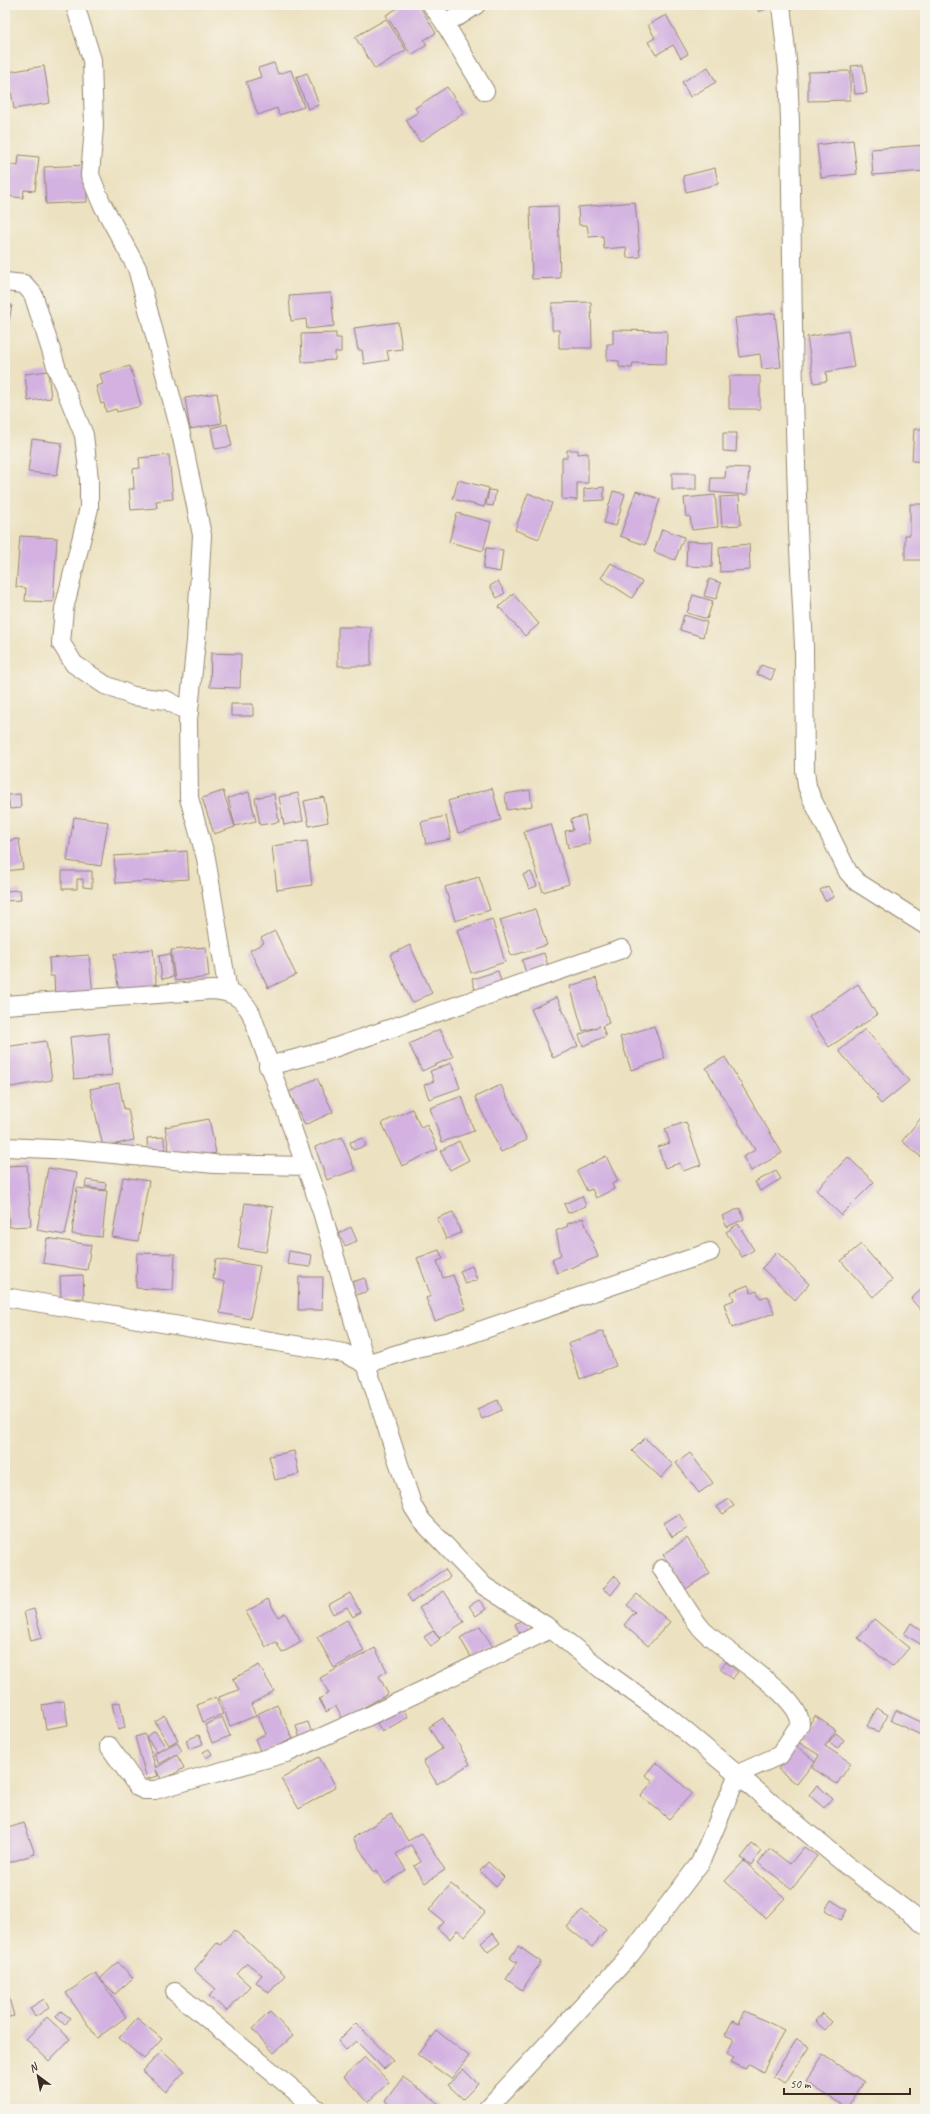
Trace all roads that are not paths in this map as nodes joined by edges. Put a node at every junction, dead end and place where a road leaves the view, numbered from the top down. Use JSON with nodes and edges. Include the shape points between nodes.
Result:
{"nodes":[{"id":1,"x":75,"y":5,"type":"edge"},
{"id":2,"x":432,"y":5,"type":"edge"},
{"id":3,"x":476,"y":5,"type":"edge"},
{"id":4,"x":781,"y":5,"type":"edge"},
{"id":5,"x":444,"y":22,"type":"junction"},
{"id":6,"x":485,"y":91,"type":"dead end"},
{"id":7,"x":5,"y":282,"type":"edge"},
{"id":8,"x":189,"y":712,"type":"junction"},
{"id":9,"x":925,"y":925,"type":"edge"},
{"id":10,"x":622,"y":949,"type":"dead end"},
{"id":11,"x":228,"y":992,"type":"junction"},
{"id":12,"x":5,"y":1005,"type":"edge"},
{"id":13,"x":268,"y":1066,"type":"junction"},
{"id":14,"x":5,"y":1147,"type":"edge"},
{"id":15,"x":305,"y":1166,"type":"junction"},
{"id":16,"x":710,"y":1252,"type":"dead end"},
{"id":17,"x":5,"y":1297,"type":"edge"},
{"id":18,"x":366,"y":1364,"type":"junction"},
{"id":19,"x":662,"y":1569,"type":"dead end"},
{"id":20,"x":551,"y":1629,"type":"junction"},
{"id":21,"x":109,"y":1746,"type":"dead end"},
{"id":22,"x":738,"y":1774,"type":"junction"},
{"id":23,"x":925,"y":1925,"type":"edge"},
{"id":24,"x":175,"y":1992,"type":"dead end"},
{"id":25,"x":317,"y":2109,"type":"edge"},
{"id":26,"x":487,"y":2109,"type":"edge"}],
"edges":[{"from":1,"to":8,"type":"street","via":[[92,60],[94,127],[90,175],[101,202],[136,268],[182,438],[202,535]]},
{"from":2,"to":5,"type":"street"},
{"from":3,"to":5,"type":"street","via":[[460,16]]},
{"from":4,"to":9,"type":"street","via":[[788,77],[794,403],[807,786],[848,872],[857,882]]},
{"from":5,"to":6,"type":"street"},
{"from":7,"to":8,"type":"street","via":[[24,284],[33,294],[57,369],[84,434],[89,508],[64,609],[62,643],[74,664],[105,685],[133,696],[166,700]]},
{"from":8,"to":11,"type":"street","via":[[190,798],[206,858]]},
{"from":10,"to":13,"type":"street","via":[[322,1052]]},
{"from":11,"to":12,"type":"street","via":[[213,990]]},
{"from":11,"to":13,"type":"street","via":[[237,995],[251,1013]]},
{"from":13,"to":15,"type":"street"},
{"from":14,"to":15,"type":"street","via":[[73,1150],[214,1164]]},
{"from":15,"to":18,"type":"street","via":[[322,1212]]},
{"from":16,"to":18,"type":"street","via":[[450,1341],[416,1348]]},
{"from":17,"to":18,"type":"street","via":[[344,1353]]},
{"from":18,"to":20,"type":"street","via":[[413,1507],[422,1521],[484,1586]]},
{"from":19,"to":22,"type":"street","via":[[701,1628],[784,1696],[799,1717],[800,1724],[780,1755]]},
{"from":20,"to":21,"type":"street","via":[[370,1716],[286,1753],[155,1790],[138,1787]]},
{"from":20,"to":22,"type":"street","via":[[601,1669],[668,1716]]},
{"from":22,"to":23,"type":"street","via":[[845,1864]]},
{"from":22,"to":26,"type":"street","via":[[700,1863],[630,1955]]},
{"from":24,"to":25,"type":"street"}]}
